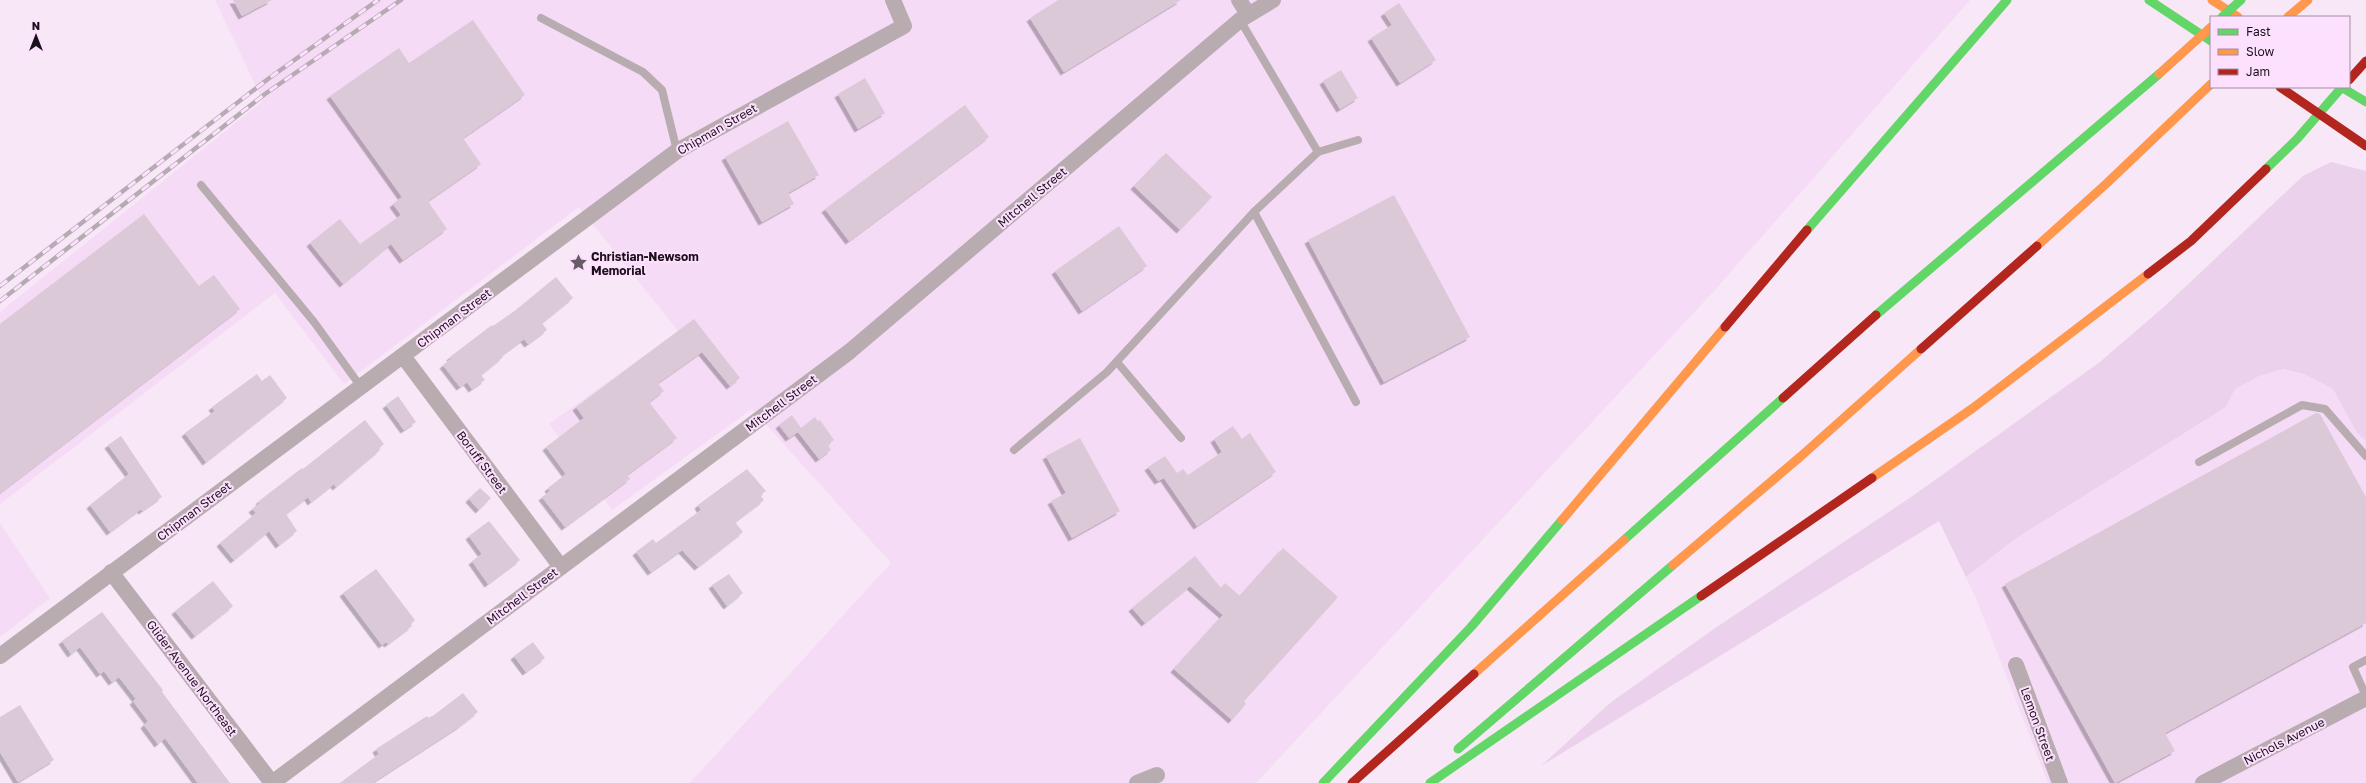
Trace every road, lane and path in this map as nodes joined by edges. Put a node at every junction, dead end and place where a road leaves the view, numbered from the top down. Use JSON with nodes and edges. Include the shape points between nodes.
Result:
{"nodes":[{"id":1,"x":893,"y":0,"type":"edge"},
{"id":2,"x":1239,"y":0,"type":"edge"},
{"id":3,"x":1272,"y":0,"type":"edge"},
{"id":4,"x":2007,"y":0,"type":"edge"},
{"id":5,"x":2149,"y":0,"type":"edge"},
{"id":6,"x":2212,"y":0,"type":"edge"},
{"id":7,"x":2241,"y":0,"type":"edge"},
{"id":8,"x":2308,"y":0,"type":"edge"},
{"id":9,"x":2223,"y":16,"type":"edge"},
{"id":10,"x":2236,"y":16,"type":"edge"},
{"id":11,"x":2289,"y":16,"type":"edge"},
{"id":12,"x":1244,"y":17,"type":"junction"},
{"id":13,"x":541,"y":18,"type":"dead end"},
{"id":14,"x":2210,"y":28,"type":"edge"},
{"id":15,"x":2210,"y":40,"type":"edge"},
{"id":16,"x":2366,"y":61,"type":"edge"},
{"id":17,"x":2350,"y":79,"type":"edge"},
{"id":18,"x":2210,"y":85,"type":"edge"},
{"id":19,"x":2281,"y":88,"type":"edge"},
{"id":20,"x":2341,"y":88,"type":"edge"},
{"id":21,"x":2344,"y":88,"type":"edge"},
{"id":22,"x":2366,"y":102,"type":"edge"},
{"id":23,"x":2319,"y":114,"type":"junction"},
{"id":24,"x":1358,"y":140,"type":"dead end"},
{"id":25,"x":2366,"y":146,"type":"edge"},
{"id":26,"x":677,"y":151,"type":"junction"},
{"id":27,"x":1318,"y":152,"type":"junction"},
{"id":28,"x":201,"y":185,"type":"dead end"},
{"id":29,"x":1254,"y":212,"type":"junction"},
{"id":30,"x":403,"y":356,"type":"junction"},
{"id":31,"x":1117,"y":362,"type":"junction"},
{"id":32,"x":361,"y":387,"type":"junction"},
{"id":33,"x":1356,"y":402,"type":"dead end"},
{"id":34,"x":1181,"y":438,"type":"dead end"},
{"id":35,"x":1014,"y":450,"type":"dead end"},
{"id":36,"x":2366,"y":456,"type":"edge"},
{"id":37,"x":2199,"y":462,"type":"dead end"},
{"id":38,"x":560,"y":567,"type":"junction"},
{"id":39,"x":111,"y":572,"type":"junction"},
{"id":40,"x":0,"y":656,"type":"edge"},
{"id":41,"x":2366,"y":660,"type":"edge"},
{"id":42,"x":2016,"y":665,"type":"dead end"},
{"id":43,"x":2365,"y":701,"type":"edge"},
{"id":44,"x":1157,"y":775,"type":"dead end"},
{"id":45,"x":272,"y":783,"type":"edge"},
{"id":46,"x":1137,"y":783,"type":"edge"},
{"id":47,"x":1323,"y":783,"type":"edge"},
{"id":48,"x":1352,"y":783,"type":"edge"},
{"id":49,"x":1420,"y":783,"type":"edge"},
{"id":50,"x":1430,"y":783,"type":"edge"},
{"id":51,"x":2060,"y":783,"type":"edge"},
{"id":52,"x":2203,"y":783,"type":"edge"}],
"edges":[{"from":1,"to":26,"type":"street","name":"Chipman Street","via":[[904,26]]},
{"from":2,"to":12,"type":"street"},
{"from":3,"to":12,"type":"street","name":"Mitchell Street"},
{"from":4,"to":47,"type":"main road","via":[[1877,147],[1471,626]]},
{"from":5,"to":15,"type":"main road"},
{"from":6,"to":10,"type":"main road"},
{"from":7,"to":9,"type":"main road","bridge":true},
{"from":8,"to":11,"type":"main road"},
{"from":12,"to":27,"type":"lane"},
{"from":12,"to":38,"type":"street","name":"Mitchell Street","via":[[849,352]]},
{"from":13,"to":26,"type":"lane","via":[[643,72],[662,90]]},
{"from":14,"to":48,"type":"main road","bridge":true,"via":[[1887,305]]},
{"from":16,"to":17,"type":"main road"},
{"from":18,"to":49,"type":"main road","via":[[2106,184],[1806,451],[1504,708]]},
{"from":19,"to":23,"type":"main road"},
{"from":20,"to":23,"type":"main road"},
{"from":21,"to":22,"type":"main road"},
{"from":23,"to":25,"type":"main road"},
{"from":23,"to":50,"type":"main road","via":[[2297,139],[2191,241],[1980,404]]},
{"from":24,"to":27,"type":"lane"},
{"from":26,"to":30,"type":"street","name":"Chipman Street"},
{"from":27,"to":29,"type":"lane"},
{"from":28,"to":32,"type":"lane","via":[[314,322]]},
{"from":29,"to":31,"type":"lane"},
{"from":29,"to":33,"type":"lane"},
{"from":30,"to":32,"type":"street","name":"Chipman Street"},
{"from":30,"to":38,"type":"street","name":"Boruff Street"},
{"from":31,"to":34,"type":"lane"},
{"from":31,"to":35,"type":"lane"},
{"from":32,"to":39,"type":"street","name":"Chipman Street"},
{"from":36,"to":37,"type":"lane","via":[[2325,409],[2302,404]]},
{"from":38,"to":45,"type":"street","name":"Mitchell Street"},
{"from":39,"to":40,"type":"street","name":"Chipman Street"},
{"from":39,"to":45,"type":"street","name":"Glider Avenue Northeast"},
{"from":41,"to":43,"type":"lane","via":[[2353,667]]},
{"from":42,"to":51,"type":"street","name":"Lemon Street"},
{"from":43,"to":52,"type":"street","name":"Nichols Avenue"},
{"from":44,"to":46,"type":"street"}]}
